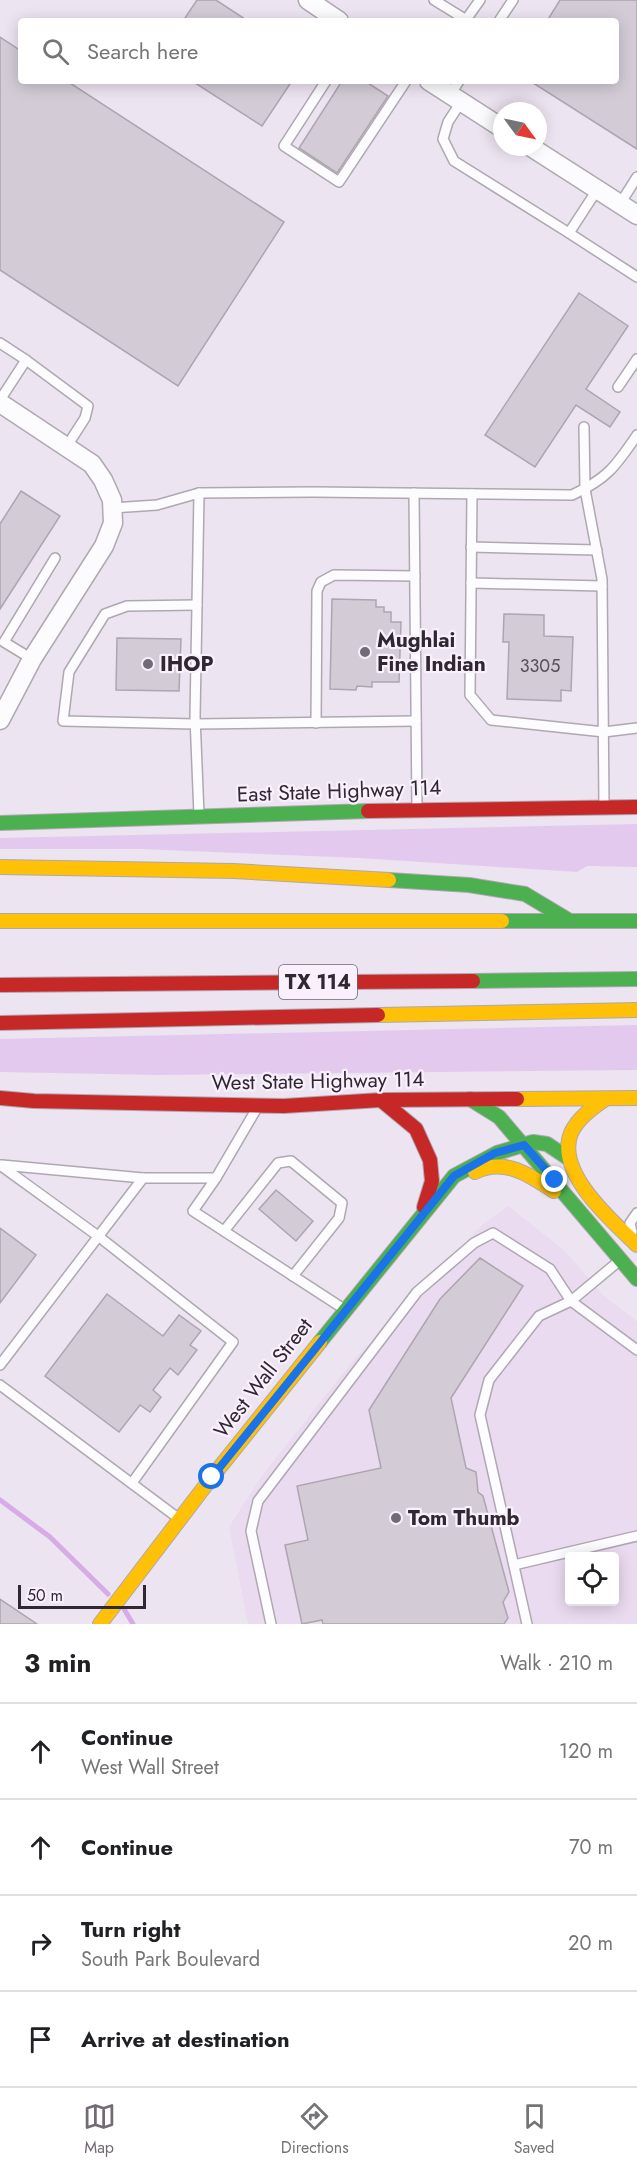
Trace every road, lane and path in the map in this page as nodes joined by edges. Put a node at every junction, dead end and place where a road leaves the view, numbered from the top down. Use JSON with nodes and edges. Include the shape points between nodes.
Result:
{"nodes":[{"id":1,"x":308,"y":0,"type":"edge"},
{"id":2,"x":434,"y":0,"type":"edge"},
{"id":3,"x":480,"y":0,"type":"edge"},
{"id":4,"x":513,"y":0,"type":"edge"},
{"id":5,"x":335,"y":18,"type":"edge"},
{"id":6,"x":462,"y":18,"type":"edge"},
{"id":7,"x":469,"y":18,"type":"edge"},
{"id":8,"x":501,"y":18,"type":"edge"},
{"id":9,"x":324,"y":84,"type":"edge"},
{"id":10,"x":404,"y":84,"type":"edge"},
{"id":11,"x":437,"y":84,"type":"edge"},
{"id":12,"x":457,"y":92,"type":"edge"},
{"id":13,"x":493,"y":121,"type":"edge"},
{"id":14,"x":545,"y":156,"type":"edge"},
{"id":15,"x":637,"y":177,"type":"edge"},
{"id":16,"x":597,"y":190,"type":"junction"},
{"id":17,"x":620,"y":204,"type":"junction"},
{"id":18,"x":637,"y":215,"type":"edge"},
{"id":19,"x":569,"y":233,"type":"junction"},
{"id":20,"x":637,"y":277,"type":"edge"},
{"id":21,"x":0,"y":343,"type":"edge"},
{"id":22,"x":637,"y":359,"type":"edge"},
{"id":23,"x":26,"y":360,"type":"junction"},
{"id":24,"x":618,"y":387,"type":"dead end"},
{"id":25,"x":0,"y":401,"type":"edge"},
{"id":26,"x":584,"y":428,"type":"dead end"},
{"id":27,"x":637,"y":435,"type":"edge"},
{"id":28,"x":67,"y":446,"type":"junction"},
{"id":29,"x":585,"y":489,"type":"junction"},
{"id":30,"x":199,"y":493,"type":"junction"},
{"id":31,"x":414,"y":493,"type":"junction"},
{"id":32,"x":472,"y":494,"type":"junction"},
{"id":33,"x":112,"y":508,"type":"junction"},
{"id":34,"x":471,"y":547,"type":"junction"},
{"id":35,"x":597,"y":549,"type":"junction"},
{"id":36,"x":55,"y":558,"type":"dead end"},
{"id":37,"x":415,"y":576,"type":"junction"},
{"id":38,"x":471,"y":583,"type":"junction"},
{"id":39,"x":602,"y":586,"type":"junction"},
{"id":40,"x":197,"y":605,"type":"junction"},
{"id":41,"x":2,"y":645,"type":"edge"},
{"id":42,"x":33,"y":659,"type":"junction"},
{"id":43,"x":0,"y":720,"type":"edge"},
{"id":44,"x":416,"y":722,"type":"junction"},
{"id":45,"x":316,"y":723,"type":"junction"},
{"id":46,"x":195,"y":724,"type":"junction"},
{"id":47,"x":637,"y":728,"type":"edge"},
{"id":48,"x":604,"y":732,"type":"junction"},
{"id":49,"x":604,"y":807,"type":"junction"},
{"id":50,"x":637,"y":807,"type":"edge"},
{"id":51,"x":417,"y":810,"type":"junction"},
{"id":52,"x":199,"y":816,"type":"junction"},
{"id":53,"x":0,"y":823,"type":"edge"},
{"id":54,"x":0,"y":867,"type":"edge"},
{"id":55,"x":0,"y":921,"type":"edge"},
{"id":56,"x":570,"y":921,"type":"junction"},
{"id":57,"x":637,"y":921,"type":"edge"},
{"id":58,"x":637,"y":979,"type":"edge"},
{"id":59,"x":0,"y":985,"type":"edge"},
{"id":60,"x":637,"y":1010,"type":"edge"},
{"id":61,"x":0,"y":1023,"type":"edge"},
{"id":62,"x":0,"y":1098,"type":"edge"},
{"id":63,"x":637,"y":1098,"type":"edge"},
{"id":64,"x":470,"y":1099,"type":"junction"},
{"id":65,"x":381,"y":1100,"type":"junction"},
{"id":66,"x":604,"y":1100,"type":"junction"},
{"id":67,"x":259,"y":1105,"type":"junction"},
{"id":68,"x":524,"y":1145,"type":"junction"},
{"id":69,"x":568,"y":1158,"type":"junction"},
{"id":70,"x":0,"y":1165,"type":"edge"},
{"id":71,"x":142,"y":1178,"type":"junction"},
{"id":72,"x":216,"y":1178,"type":"junction"},
{"id":73,"x":577,"y":1206,"type":"junction"},
{"id":74,"x":637,"y":1213,"type":"edge"},
{"id":75,"x":224,"y":1231,"type":"junction"},
{"id":76,"x":98,"y":1236,"type":"junction"},
{"id":77,"x":637,"y":1245,"type":"edge"},
{"id":78,"x":397,"y":1247,"type":"junction"},
{"id":79,"x":621,"y":1260,"type":"junction"},
{"id":80,"x":293,"y":1276,"type":"junction"},
{"id":81,"x":637,"y":1279,"type":"edge"},
{"id":82,"x":571,"y":1301,"type":"junction"},
{"id":83,"x":345,"y":1310,"type":"junction"},
{"id":84,"x":637,"y":1350,"type":"edge"},
{"id":85,"x":0,"y":1365,"type":"edge"},
{"id":86,"x":0,"y":1385,"type":"edge"},
{"id":87,"x":132,"y":1484,"type":"junction"},
{"id":88,"x":179,"y":1519,"type":"junction"},
{"id":89,"x":637,"y":1536,"type":"edge"},
{"id":90,"x":514,"y":1565,"type":"junction"},
{"id":91,"x":100,"y":1624,"type":"edge"},
{"id":92,"x":271,"y":1624,"type":"edge"},
{"id":93,"x":527,"y":1624,"type":"edge"}],
"edges":[{"from":1,"to":5,"type":"street"},
{"from":2,"to":6,"type":"lane"},
{"from":3,"to":7,"type":"lane"},
{"from":4,"to":8,"type":"lane"},
{"from":9,"to":10,"type":"lane","via":[[284,146],[339,182]]},
{"from":11,"to":12,"type":"street"},
{"from":12,"to":13,"type":"street"},
{"from":12,"to":19,"type":"lane","via":[[443,139],[454,160]]},
{"from":14,"to":16,"type":"street"},
{"from":15,"to":17,"type":"lane"},
{"from":16,"to":17,"type":"street"},
{"from":16,"to":19,"type":"lane"},
{"from":17,"to":18,"type":"street"},
{"from":19,"to":20,"type":"lane"},
{"from":21,"to":23,"type":"lane"},
{"from":22,"to":24,"type":"lane"},
{"from":23,"to":25,"type":"lane"},
{"from":23,"to":28,"type":"lane","via":[[88,406]]},
{"from":25,"to":28,"type":"street"},
{"from":26,"to":29,"type":"lane"},
{"from":27,"to":29,"type":"lane","via":[[618,463],[595,485]]},
{"from":28,"to":33,"type":"street","via":[[92,464],[103,480]]},
{"from":29,"to":32,"type":"lane","via":[[572,495]]},
{"from":29,"to":35,"type":"lane"},
{"from":30,"to":31,"type":"lane"},
{"from":30,"to":33,"type":"lane","via":[[156,505]]},
{"from":30,"to":40,"type":"lane"},
{"from":31,"to":32,"type":"lane"},
{"from":31,"to":37,"type":"lane"},
{"from":32,"to":34,"type":"lane"},
{"from":33,"to":42,"type":"street","via":[[113,523],[104,546]]},
{"from":34,"to":35,"type":"lane"},
{"from":34,"to":38,"type":"lane"},
{"from":35,"to":39,"type":"lane"},
{"from":36,"to":41,"type":"lane"},
{"from":37,"to":44,"type":"lane"},
{"from":37,"to":45,"type":"lane","via":[[334,575],[321,582],[317,591]]},
{"from":38,"to":39,"type":"lane"},
{"from":38,"to":48,"type":"lane","via":[[470,695],[491,720]]},
{"from":39,"to":48,"type":"lane"},
{"from":40,"to":46,"type":"lane"},
{"from":40,"to":46,"type":"lane","via":[[127,606],[105,614],[69,672],[63,721]]},
{"from":41,"to":42,"type":"lane"},
{"from":42,"to":43,"type":"street"},
{"from":44,"to":45,"type":"lane"},
{"from":44,"to":51,"type":"lane"},
{"from":45,"to":46,"type":"lane"},
{"from":46,"to":52,"type":"lane"},
{"from":47,"to":48,"type":"lane"},
{"from":48,"to":49,"type":"lane"},
{"from":49,"to":50,"type":"main road","name":"East State Highway 114"},
{"from":49,"to":51,"type":"main road","name":"East State Highway 114"},
{"from":51,"to":52,"type":"main road","name":"East State Highway 114"},
{"from":52,"to":53,"type":"main road","name":"East State Highway 114"},
{"from":54,"to":56,"type":"main road","via":[[232,871],[469,885],[525,894]]},
{"from":55,"to":56,"type":"main road"},
{"from":56,"to":57,"type":"main road"},
{"from":58,"to":59,"type":"main road","number":"TX 114"},
{"from":60,"to":61,"type":"main road"},
{"from":62,"to":67,"type":"main road","name":"West State Highway 114"},
{"from":63,"to":66,"type":"main road","name":"West State Highway 114"},
{"from":64,"to":65,"type":"main road","name":"West State Highway 114"},
{"from":64,"to":66,"type":"main road","name":"West State Highway 114"},
{"from":64,"to":68,"type":"main road","via":[[499,1117]]},
{"from":65,"to":67,"type":"main road","name":"West State Highway 114"},
{"from":65,"to":78,"type":"main road","via":[[416,1129],[430,1160],[432,1181],[428,1199]]},
{"from":66,"to":69,"type":"main road","via":[[573,1129]]},
{"from":67,"to":72,"type":"lane"},
{"from":68,"to":69,"type":"main road","via":[[541,1143]]},
{"from":68,"to":73,"type":"main road"},
{"from":68,"to":78,"type":"main road","via":[[495,1153],[454,1176]]},
{"from":69,"to":77,"type":"main road","via":[[576,1176]]},
{"from":70,"to":71,"type":"lane"},
{"from":70,"to":76,"type":"lane"},
{"from":71,"to":72,"type":"lane"},
{"from":71,"to":76,"type":"lane"},
{"from":72,"to":75,"type":"lane","via":[[193,1211]]},
{"from":73,"to":78,"type":"main road","via":[[526,1173],[497,1166],[479,1169]]},
{"from":73,"to":79,"type":"main road"},
{"from":74,"to":77,"type":"lane","via":[[630,1223]]},
{"from":75,"to":80,"type":"lane"},
{"from":75,"to":80,"type":"lane","via":[[278,1163],[291,1161],[342,1203],[339,1218]]},
{"from":76,"to":85,"type":"lane"},
{"from":76,"to":87,"type":"lane","via":[[233,1342]]},
{"from":77,"to":79,"type":"lane"},
{"from":78,"to":83,"type":"main road","name":"West Wall Street"},
{"from":79,"to":81,"type":"main road"},
{"from":79,"to":82,"type":"lane"},
{"from":80,"to":83,"type":"lane"},
{"from":82,"to":84,"type":"lane"},
{"from":82,"to":90,"type":"lane","via":[[539,1316],[489,1380],[480,1415]]},
{"from":82,"to":92,"type":"lane","via":[[550,1269],[493,1233],[474,1243],[417,1292],[258,1501],[251,1531]]},
{"from":83,"to":88,"type":"main road","name":"West Wall Street"},
{"from":86,"to":87,"type":"lane"},
{"from":87,"to":88,"type":"lane"},
{"from":88,"to":91,"type":"main road","name":"West Wall Street"},
{"from":89,"to":90,"type":"lane"},
{"from":90,"to":93,"type":"lane"}]}
